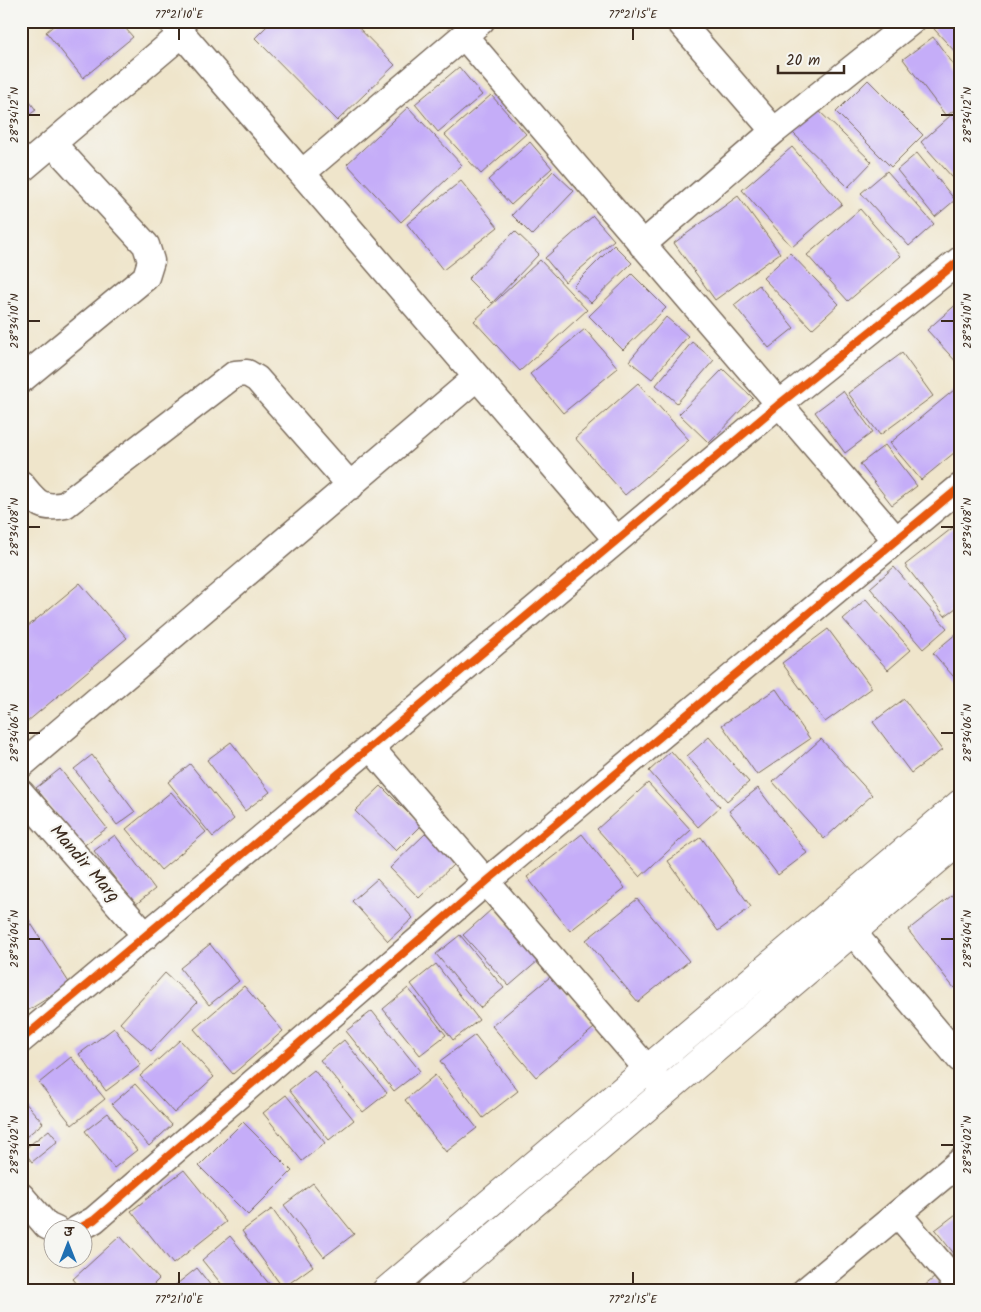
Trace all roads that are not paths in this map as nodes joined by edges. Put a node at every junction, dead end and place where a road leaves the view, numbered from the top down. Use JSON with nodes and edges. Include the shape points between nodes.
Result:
{"nodes":[{"id":1,"x":679,"y":21,"type":"edge"},
{"id":2,"x":912,"y":21,"type":"edge"},
{"id":3,"x":177,"y":28,"type":"edge"},
{"id":4,"x":472,"y":28,"type":"edge"},
{"id":5,"x":774,"y":131,"type":"junction"},
{"id":6,"x":53,"y":144,"type":"junction"},
{"id":7,"x":21,"y":170,"type":"edge"},
{"id":8,"x":302,"y":173,"type":"junction"},
{"id":9,"x":642,"y":245,"type":"junction"},
{"id":10,"x":960,"y":260,"type":"edge"},
{"id":11,"x":477,"y":377,"type":"junction"},
{"id":12,"x":21,"y":380,"type":"edge"},
{"id":13,"x":778,"y":405,"type":"junction"},
{"id":14,"x":21,"y":484,"type":"edge"},
{"id":15,"x":351,"y":486,"type":"junction"},
{"id":16,"x":960,"y":487,"type":"edge"},
{"id":17,"x":617,"y":540,"type":"junction"},
{"id":18,"x":896,"y":540,"type":"junction"},
{"id":19,"x":370,"y":748,"type":"junction"},
{"id":20,"x":21,"y":766,"type":"edge"},
{"id":21,"x":21,"y":793,"type":"edge"},
{"id":22,"x":960,"y":804,"type":"edge"},
{"id":23,"x":960,"y":840,"type":"edge"},
{"id":24,"x":487,"y":881,"type":"junction"},
{"id":25,"x":834,"y":911,"type":"junction"},
{"id":26,"x":852,"y":932,"type":"junction"},
{"id":27,"x":146,"y":936,"type":"junction"},
{"id":28,"x":21,"y":1040,"type":"edge"},
{"id":29,"x":960,"y":1059,"type":"edge"},
{"id":30,"x":648,"y":1070,"type":"junction"},
{"id":31,"x":666,"y":1091,"type":"junction"},
{"id":32,"x":960,"y":1162,"type":"edge"},
{"id":33,"x":21,"y":1196,"type":"edge"},
{"id":34,"x":898,"y":1214,"type":"junction"},
{"id":35,"x":42,"y":1220,"type":"edge"},
{"id":36,"x":92,"y":1221,"type":"edge"},
{"id":37,"x":960,"y":1287,"type":"edge"},
{"id":38,"x":386,"y":1291,"type":"edge"},
{"id":39,"x":431,"y":1291,"type":"edge"},
{"id":40,"x":805,"y":1291,"type":"edge"}],
"edges":[{"from":1,"to":5,"type":"street"},
{"from":2,"to":5,"type":"street"},
{"from":3,"to":6,"type":"street"},
{"from":3,"to":8,"type":"street"},
{"from":4,"to":8,"type":"street"},
{"from":4,"to":9,"type":"street"},
{"from":5,"to":9,"type":"street"},
{"from":6,"to":7,"type":"street"},
{"from":6,"to":12,"type":"street","via":[[146,245],[151,261],[146,277]]},
{"from":8,"to":11,"type":"street"},
{"from":9,"to":13,"type":"street"},
{"from":10,"to":13,"type":"street"},
{"from":11,"to":15,"type":"street"},
{"from":11,"to":17,"type":"street"},
{"from":13,"to":17,"type":"street"},
{"from":13,"to":18,"type":"street"},
{"from":14,"to":15,"type":"street","via":[[37,503],[51,508],[65,505],[235,374],[247,373],[257,378]]},
{"from":15,"to":20,"type":"street"},
{"from":16,"to":18,"type":"street"},
{"from":17,"to":19,"type":"street"},
{"from":18,"to":24,"type":"street"},
{"from":19,"to":24,"type":"street"},
{"from":19,"to":27,"type":"street"},
{"from":21,"to":27,"type":"street","name":"Mandir Marg"},
{"from":22,"to":25,"type":"street"},
{"from":23,"to":26,"type":"street"},
{"from":24,"to":30,"type":"street"},
{"from":24,"to":36,"type":"street"},
{"from":25,"to":26,"type":"street"},
{"from":25,"to":30,"type":"street"},
{"from":26,"to":29,"type":"street"},
{"from":26,"to":31,"type":"street"},
{"from":27,"to":28,"type":"street"},
{"from":30,"to":31,"type":"street"},
{"from":30,"to":38,"type":"street"},
{"from":31,"to":39,"type":"street"},
{"from":32,"to":34,"type":"street"},
{"from":33,"to":35,"type":"street"},
{"from":34,"to":37,"type":"street"},
{"from":34,"to":40,"type":"street"}]}
